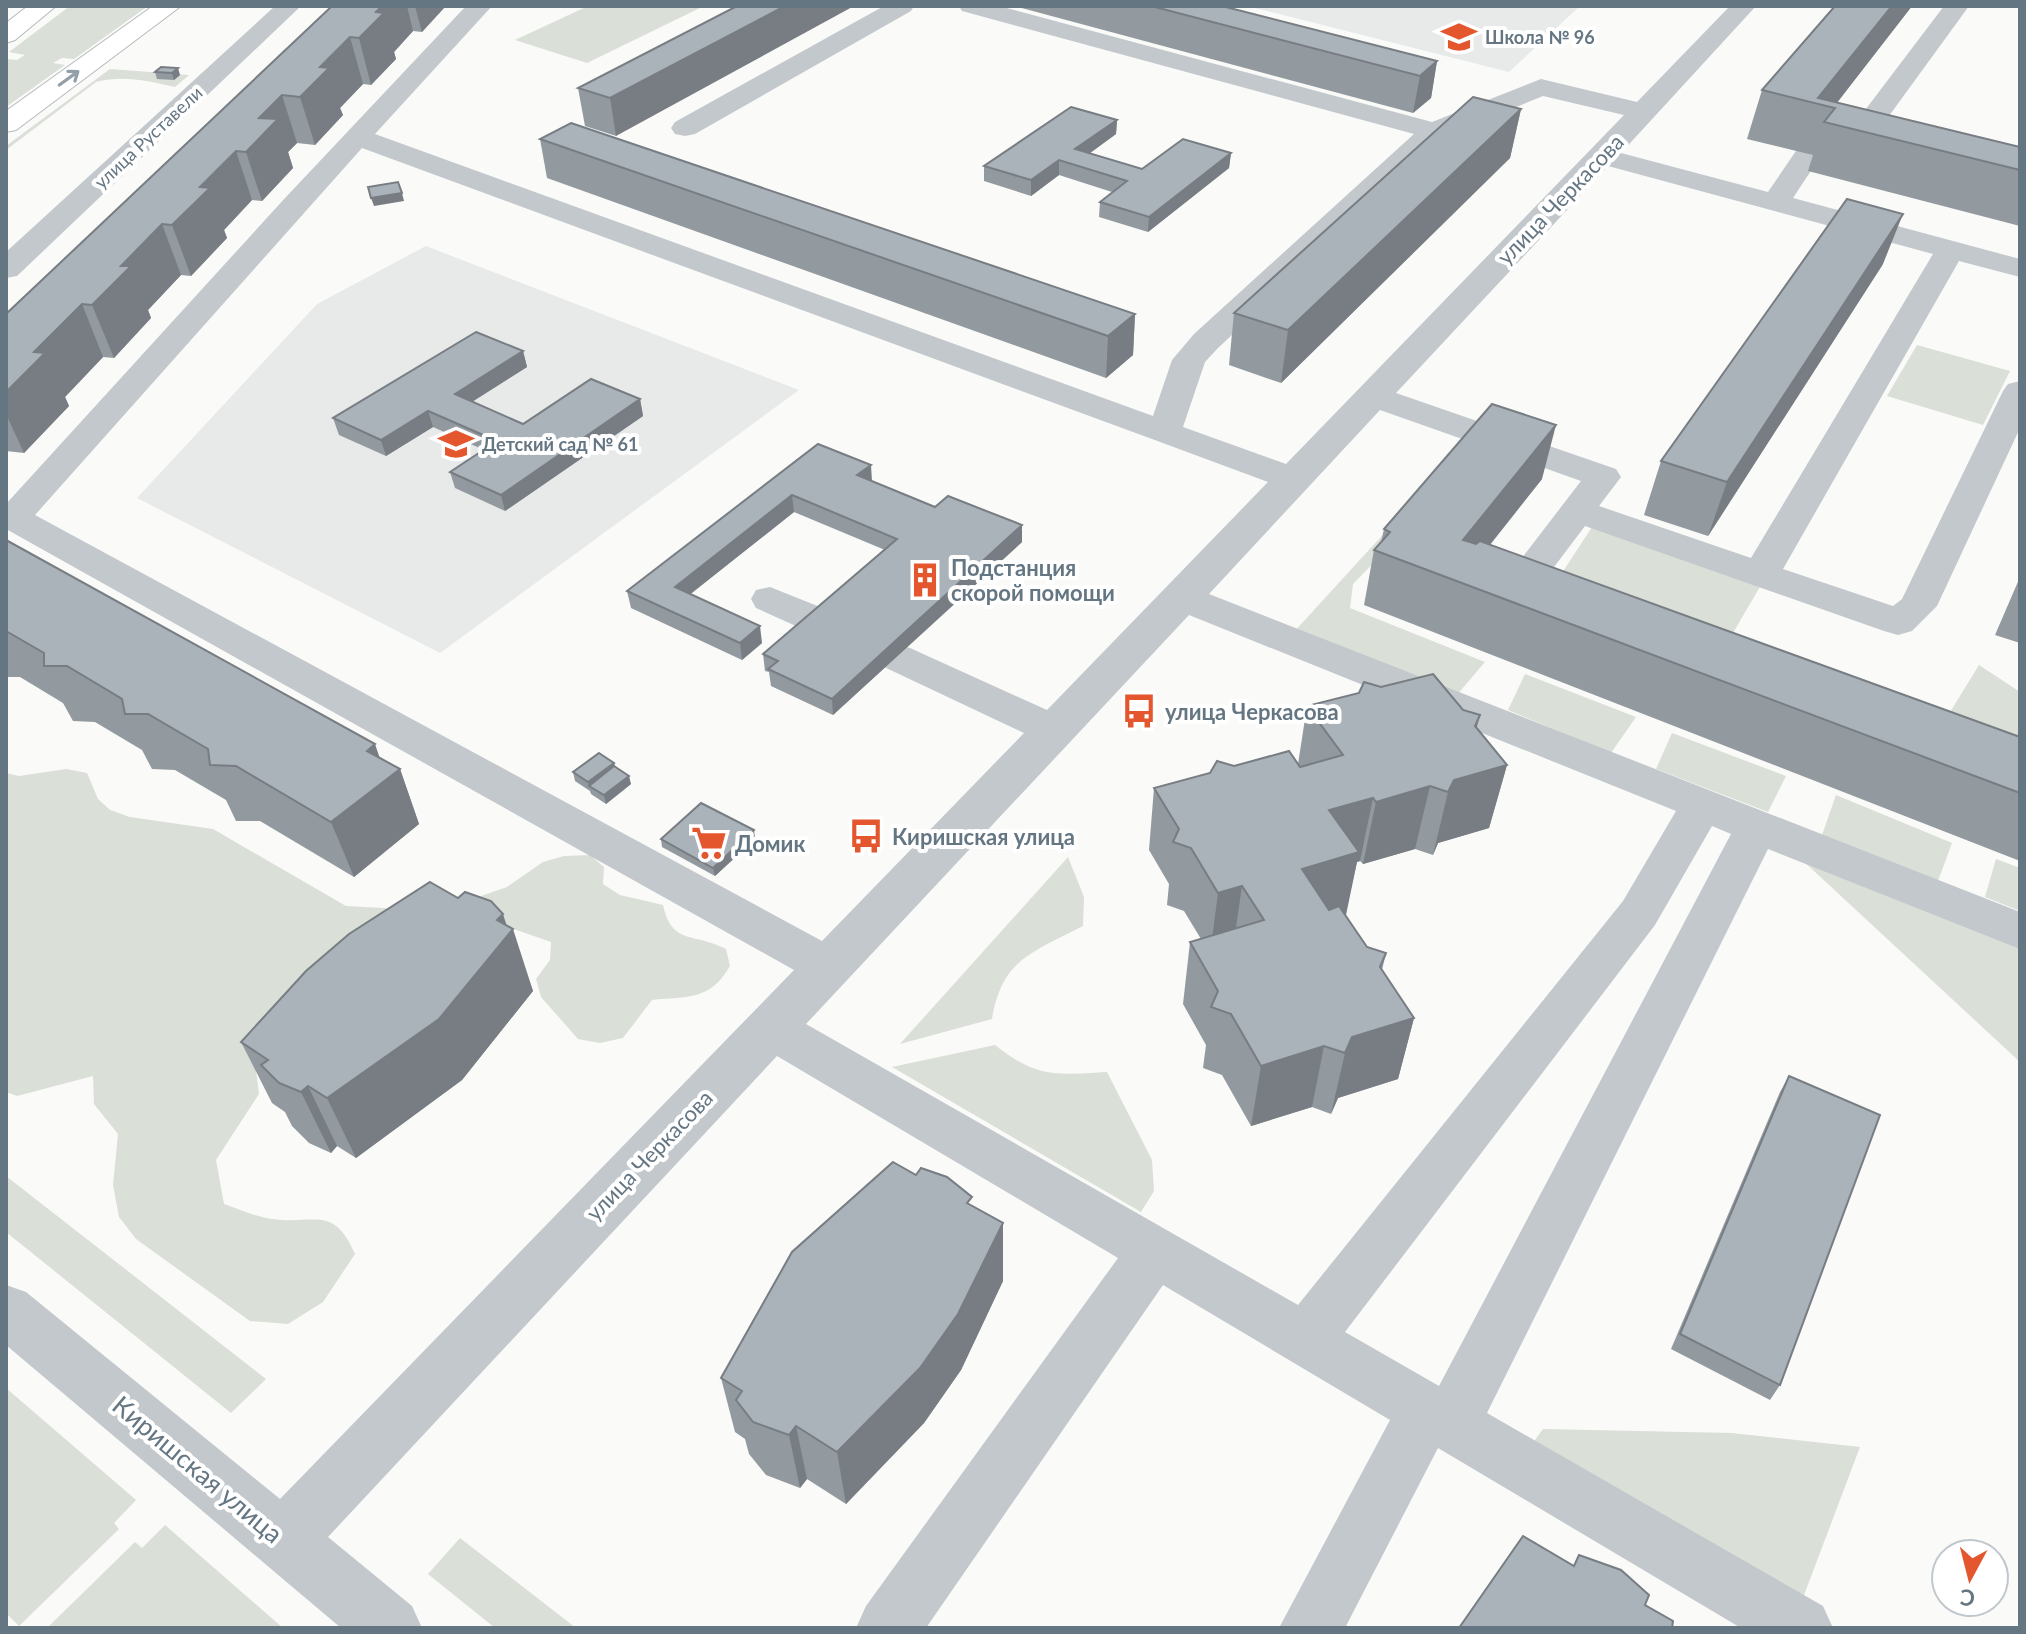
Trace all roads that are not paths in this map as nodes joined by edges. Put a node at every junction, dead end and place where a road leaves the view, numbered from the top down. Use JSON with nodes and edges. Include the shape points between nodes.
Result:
{"nodes":[{"id":1,"x":44,"y":6,"type":"edge"},
{"id":2,"x":169,"y":6,"type":"edge"},
{"id":3,"x":289,"y":6,"type":"edge"},
{"id":4,"x":480,"y":6,"type":"edge"},
{"id":5,"x":902,"y":6,"type":"edge"},
{"id":6,"x":971,"y":6,"type":"edge"},
{"id":7,"x":1744,"y":6,"type":"edge"},
{"id":8,"x":1957,"y":6,"type":"edge"},
{"id":9,"x":6,"y":35,"type":"edge"},
{"id":10,"x":1643,"y":112,"type":"junction"},
{"id":11,"x":6,"y":124,"type":"edge"},
{"id":12,"x":685,"y":128,"type":"dead end"},
{"id":13,"x":1434,"y":131,"type":"junction"},
{"id":14,"x":1860,"y":136,"type":"junction"},
{"id":15,"x":357,"y":137,"type":"junction"},
{"id":16,"x":1893,"y":144,"type":"dead end"},
{"id":17,"x":1601,"y":156,"type":"junction"},
{"id":18,"x":1776,"y":202,"type":"junction"},
{"id":19,"x":1951,"y":249,"type":"junction"},
{"id":20,"x":2020,"y":268,"type":"edge"},
{"id":21,"x":6,"y":269,"type":"edge"},
{"id":22,"x":2020,"y":391,"type":"edge"},
{"id":23,"x":1373,"y":396,"type":"junction"},
{"id":24,"x":1164,"y":432,"type":"junction"},
{"id":25,"x":1294,"y":479,"type":"junction"},
{"id":26,"x":24,"y":485,"type":"edge"},
{"id":27,"x":1577,"y":511,"type":"junction"},
{"id":28,"x":1760,"y":575,"type":"junction"},
{"id":29,"x":1551,"y":590,"type":"edge"},
{"id":30,"x":1181,"y":597,"type":"junction"},
{"id":31,"x":770,"y":599,"type":"dead end"},
{"id":32,"x":821,"y":622,"type":"edge"},
{"id":33,"x":896,"y":657,"type":"edge"},
{"id":34,"x":1055,"y":730,"type":"junction"},
{"id":35,"x":1703,"y":804,"type":"junction"},
{"id":36,"x":1757,"y":827,"type":"junction"},
{"id":37,"x":2020,"y":931,"type":"edge"},
{"id":38,"x":829,"y":967,"type":"junction"},
{"id":39,"x":771,"y":1028,"type":"junction"},
{"id":40,"x":1156,"y":1250,"type":"junction"},
{"id":41,"x":6,"y":1310,"type":"edge"},
{"id":42,"x":1306,"y":1339,"type":"junction"},
{"id":43,"x":1439,"y":1416,"type":"junction"},
{"id":44,"x":283,"y":1540,"type":"junction"},
{"id":45,"x":390,"y":1628,"type":"edge"},
{"id":46,"x":888,"y":1628,"type":"edge"},
{"id":47,"x":1311,"y":1628,"type":"edge"},
{"id":48,"x":1801,"y":1628,"type":"edge"}],
"edges":[{"from":1,"to":9,"type":"main road"},
{"from":11,"to":2,"type":"main road","one_way":true},
{"from":3,"to":21,"type":"street","name":"улица Руставели"},
{"from":4,"to":15,"type":"street"},
{"from":5,"to":12,"type":"street"},
{"from":6,"to":13,"type":"street","via":[[1229,87]]},
{"from":7,"to":10,"type":"street","name":"улица Черкасова"},
{"from":8,"to":14,"type":"street"},
{"from":10,"to":13,"type":"street","via":[[1541,87]]},
{"from":10,"to":17,"type":"street","name":"улица Черкасова"},
{"from":13,"to":24,"type":"street","via":[[1189,360]]},
{"from":14,"to":16,"type":"street"},
{"from":14,"to":18,"type":"street","via":[[1810,151]]},
{"from":15,"to":24,"type":"street"},
{"from":15,"to":26,"type":"street"},
{"from":17,"to":18,"type":"street"},
{"from":17,"to":23,"type":"street","name":"улица Черкасова"},
{"from":18,"to":19,"type":"street"},
{"from":19,"to":20,"type":"street"},
{"from":19,"to":28,"type":"street"},
{"from":22,"to":28,"type":"street","via":[[1918,606],[1898,622]]},
{"from":23,"to":25,"type":"street","name":"улица Черкасова"},
{"from":23,"to":27,"type":"street","via":[[1603,477]]},
{"from":24,"to":25,"type":"street"},
{"from":25,"to":30,"type":"street","name":"улица Черкасова"},
{"from":26,"to":38,"type":"street","via":[[13,518]]},
{"from":27,"to":28,"type":"street"},
{"from":27,"to":29,"type":"street","via":[[1524,580]]},
{"from":30,"to":34,"type":"street","name":"улица Черкасова"},
{"from":30,"to":35,"type":"street"},
{"from":31,"to":32,"type":"street"},
{"from":33,"to":34,"type":"street"},
{"from":34,"to":38,"type":"street","name":"улица Черкасова"},
{"from":35,"to":36,"type":"street"},
{"from":35,"to":42,"type":"street","via":[[1639,913]]},
{"from":36,"to":37,"type":"street"},
{"from":36,"to":43,"type":"street"},
{"from":38,"to":39,"type":"street","name":"улица Черкасова"},
{"from":39,"to":40,"type":"street"},
{"from":39,"to":44,"type":"street","name":"улица Черкасова"},
{"from":40,"to":42,"type":"street"},
{"from":40,"to":46,"type":"street"},
{"from":41,"to":44,"type":"street","name":"Киришская улица"},
{"from":42,"to":43,"type":"street"},
{"from":43,"to":47,"type":"street"},
{"from":43,"to":48,"type":"street"},
{"from":44,"to":45,"type":"street","name":"Киришская улица"}]}
